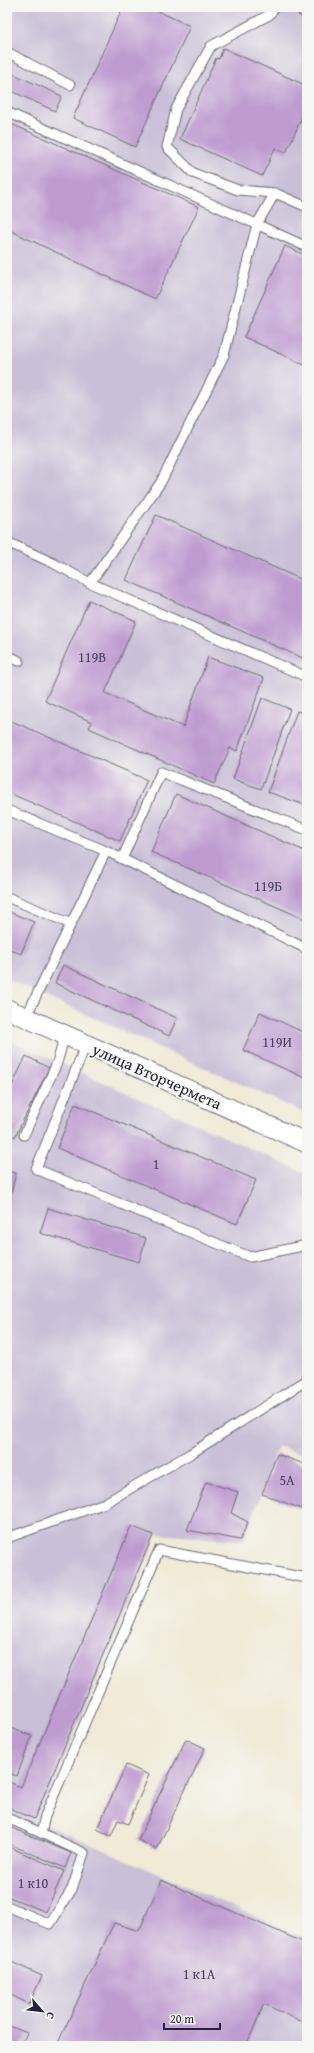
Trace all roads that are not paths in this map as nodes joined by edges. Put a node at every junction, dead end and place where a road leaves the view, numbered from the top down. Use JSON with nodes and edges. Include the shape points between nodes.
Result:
{"nodes":[{"id":1,"x":275,"y":7,"type":"edge"},
{"id":2,"x":7,"y":52,"type":"edge"},
{"id":3,"x":70,"y":85,"type":"dead end"},
{"id":4,"x":7,"y":112,"type":"edge"},
{"id":5,"x":275,"y":193,"type":"junction"},
{"id":6,"x":307,"y":207,"type":"edge"},
{"id":7,"x":257,"y":224,"type":"junction"},
{"id":8,"x":307,"y":247,"type":"edge"},
{"id":9,"x":7,"y":542,"type":"edge"},
{"id":10,"x":90,"y":583,"type":"junction"},
{"id":11,"x":7,"y":655,"type":"edge"},
{"id":12,"x":19,"y":661,"type":"dead end"},
{"id":13,"x":307,"y":677,"type":"edge"},
{"id":14,"x":7,"y":810,"type":"edge"},
{"id":15,"x":307,"y":830,"type":"edge"},
{"id":16,"x":106,"y":851,"type":"junction"},
{"id":17,"x":122,"y":859,"type":"junction"},
{"id":18,"x":7,"y":897,"type":"edge"},
{"id":19,"x":72,"y":924,"type":"junction"},
{"id":20,"x":307,"y":948,"type":"edge"},
{"id":21,"x":7,"y":1009,"type":"edge"},
{"id":22,"x":26,"y":1017,"type":"junction"},
{"id":23,"x":66,"y":1035,"type":"junction"},
{"id":24,"x":86,"y":1044,"type":"junction"},
{"id":25,"x":24,"y":1135,"type":"dead end"},
{"id":26,"x":307,"y":1143,"type":"edge"},
{"id":27,"x":307,"y":1245,"type":"edge"},
{"id":28,"x":307,"y":1380,"type":"edge"},
{"id":29,"x":7,"y":1538,"type":"edge"},
{"id":30,"x":307,"y":1578,"type":"edge"},
{"id":31,"x":7,"y":1818,"type":"edge"},
{"id":32,"x":41,"y":1833,"type":"junction"},
{"id":33,"x":7,"y":1906,"type":"edge"}],
"edges":[{"from":1,"to":5,"type":"lane","via":[[269,15],[211,46],[176,109],[167,147],[193,173],[238,190]]},
{"from":2,"to":3,"type":"lane"},
{"from":4,"to":7,"type":"lane"},
{"from":5,"to":6,"type":"lane"},
{"from":5,"to":7,"type":"lane"},
{"from":7,"to":8,"type":"lane"},
{"from":7,"to":10,"type":"lane","via":[[224,355],[161,482]]},
{"from":9,"to":10,"type":"lane"},
{"from":10,"to":13,"type":"lane"},
{"from":11,"to":12,"type":"lane"},
{"from":14,"to":16,"type":"lane"},
{"from":15,"to":17,"type":"lane","via":[[161,772]]},
{"from":16,"to":17,"type":"lane"},
{"from":16,"to":19,"type":"lane"},
{"from":17,"to":20,"type":"lane"},
{"from":18,"to":19,"type":"lane"},
{"from":19,"to":22,"type":"lane"},
{"from":21,"to":22,"type":"street","name":"улица Вторчермета"},
{"from":22,"to":23,"type":"street","name":"улица Вторчермета"},
{"from":23,"to":24,"type":"street","name":"улица Вторчермета"},
{"from":23,"to":25,"type":"lane","via":[[57,1063]]},
{"from":24,"to":26,"type":"street","name":"улица Вторчермета"},
{"from":24,"to":27,"type":"lane","via":[[36,1169],[250,1257]]},
{"from":28,"to":29,"type":"lane","via":[[190,1454],[105,1503]]},
{"from":30,"to":32,"type":"lane","via":[[159,1550],[45,1816]]},
{"from":31,"to":32,"type":"lane"},
{"from":32,"to":33,"type":"lane","via":[[84,1852],[72,1889],[50,1924]]}]}
